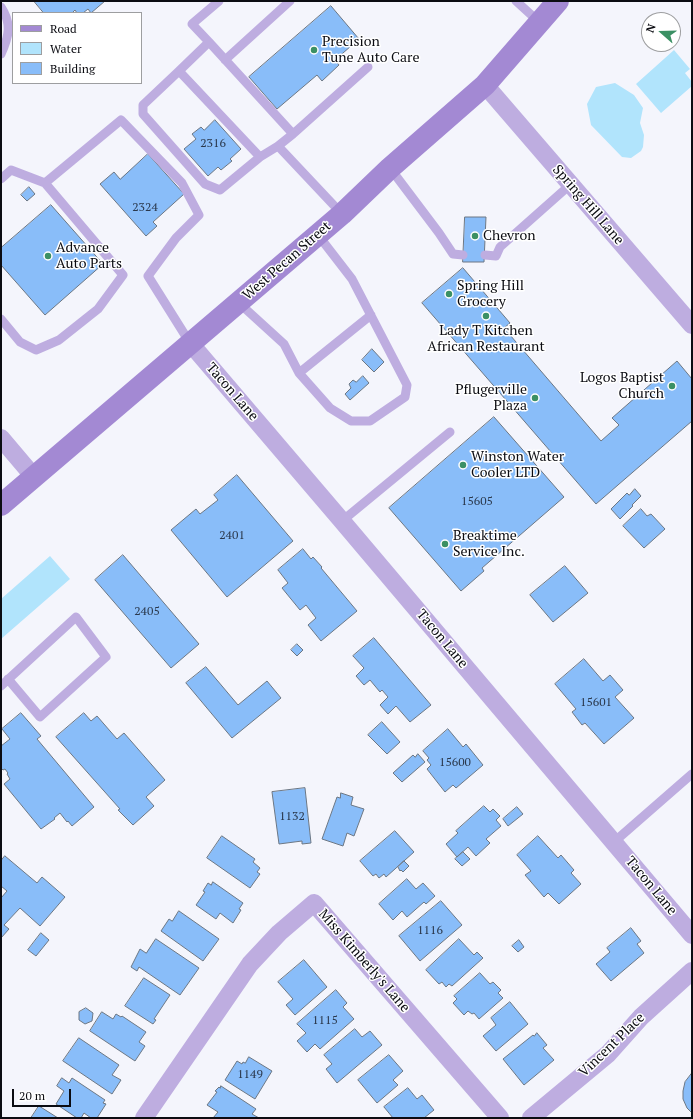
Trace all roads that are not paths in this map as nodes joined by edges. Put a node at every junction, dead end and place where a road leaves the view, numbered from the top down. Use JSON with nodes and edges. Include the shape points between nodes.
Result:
{"nodes":[{"id":1,"x":219,"y":1,"type":"edge"},
{"id":2,"x":290,"y":1,"type":"edge"},
{"id":3,"x":516,"y":1,"type":"edge"},
{"id":4,"x":558,"y":1,"type":"edge"},
{"id":5,"x":1,"y":7,"type":"edge"},
{"id":6,"x":539,"y":22,"type":"junction"},
{"id":7,"x":208,"y":42,"type":"junction"},
{"id":8,"x":1,"y":54,"type":"edge"},
{"id":9,"x":225,"y":60,"type":"junction"},
{"id":10,"x":368,"y":67,"type":"dead end"},
{"id":11,"x":179,"y":71,"type":"junction"},
{"id":12,"x":485,"y":85,"type":"junction"},
{"id":13,"x":293,"y":134,"type":"junction"},
{"id":14,"x":278,"y":146,"type":"junction"},
{"id":15,"x":260,"y":157,"type":"junction"},
{"id":16,"x":390,"y":168,"type":"junction"},
{"id":17,"x":1,"y":180,"type":"edge"},
{"id":18,"x":45,"y":183,"type":"junction"},
{"id":19,"x":571,"y":184,"type":"junction"},
{"id":20,"x":342,"y":214,"type":"junction"},
{"id":21,"x":318,"y":235,"type":"junction"},
{"id":22,"x":463,"y":255,"type":"dead end"},
{"id":23,"x":485,"y":255,"type":"dead end"},
{"id":24,"x":238,"y":303,"type":"junction"},
{"id":25,"x":370,"y":315,"type":"junction"},
{"id":26,"x":1,"y":319,"type":"edge"},
{"id":27,"x":692,"y":325,"type":"edge"},
{"id":28,"x":191,"y":344,"type":"junction"},
{"id":29,"x":299,"y":373,"type":"junction"},
{"id":30,"x":450,"y":432,"type":"dead end"},
{"id":31,"x":1,"y":438,"type":"edge"},
{"id":32,"x":34,"y":477,"type":"junction"},
{"id":33,"x":1,"y":505,"type":"edge"},
{"id":34,"x":342,"y":521,"type":"junction"},
{"id":35,"x":8,"y":679,"type":"junction"},
{"id":36,"x":1,"y":686,"type":"edge"},
{"id":37,"x":692,"y":774,"type":"edge"},
{"id":38,"x":614,"y":842,"type":"junction"},
{"id":39,"x":692,"y":935,"type":"edge"},
{"id":40,"x":692,"y":971,"type":"edge"},
{"id":41,"x":144,"y":1118,"type":"edge"},
{"id":42,"x":500,"y":1118,"type":"edge"},
{"id":43,"x":532,"y":1118,"type":"edge"}],
"edges":[{"from":1,"to":7,"type":"lane","via":[[192,24]]},
{"from":2,"to":9,"type":"lane"},
{"from":3,"to":6,"type":"lane"},
{"from":4,"to":6,"type":"main road","name":"West Pecan Street"},
{"from":5,"to":8,"type":"lane","via":[[9,25],[7,40]]},
{"from":6,"to":12,"type":"main road","name":"West Pecan Street"},
{"from":7,"to":9,"type":"lane"},
{"from":7,"to":11,"type":"lane"},
{"from":9,"to":13,"type":"lane"},
{"from":10,"to":13,"type":"lane"},
{"from":11,"to":15,"type":"lane"},
{"from":11,"to":15,"type":"lane","via":[[143,105],[143,114],[205,184],[220,190]]},
{"from":12,"to":16,"type":"main road","name":"West Pecan Street"},
{"from":12,"to":19,"type":"street","name":"Spring Hill Lane"},
{"from":13,"to":14,"type":"lane"},
{"from":14,"to":15,"type":"lane"},
{"from":14,"to":20,"type":"lane"},
{"from":16,"to":20,"type":"main road","name":"West Pecan Street"},
{"from":16,"to":22,"type":"lane","via":[[453,254]]},
{"from":17,"to":18,"type":"lane","via":[[11,170]]},
{"from":18,"to":26,"type":"lane","via":[[123,275],[98,309],[59,340],[36,350],[20,342]]},
{"from":18,"to":28,"type":"lane","via":[[121,120],[182,183],[198,215],[176,238],[148,276]]},
{"from":19,"to":23,"type":"lane","via":[[500,246],[496,256]]},
{"from":19,"to":27,"type":"street","name":"Spring Hill Lane"},
{"from":20,"to":21,"type":"main road","name":"West Pecan Street"},
{"from":21,"to":24,"type":"main road","name":"West Pecan Street"},
{"from":21,"to":25,"type":"lane","via":[[352,279]]},
{"from":24,"to":28,"type":"main road","name":"West Pecan Street"},
{"from":24,"to":29,"type":"lane","via":[[284,344]]},
{"from":25,"to":29,"type":"lane"},
{"from":25,"to":29,"type":"lane","via":[[407,385],[406,397],[370,421],[351,420],[330,408]]},
{"from":28,"to":32,"type":"main road","name":"West Pecan Street"},
{"from":28,"to":34,"type":"street","name":"Tacon Lane"},
{"from":30,"to":34,"type":"lane"},
{"from":31,"to":32,"type":"street"},
{"from":32,"to":33,"type":"main road","name":"West Pecan Street"},
{"from":34,"to":38,"type":"street","name":"Tacon Lane"},
{"from":35,"to":35,"type":"lane","via":[[76,617],[106,657],[40,717]]},
{"from":35,"to":36,"type":"lane"},
{"from":37,"to":38,"type":"lane"},
{"from":38,"to":39,"type":"street","name":"Tacon Lane"},
{"from":40,"to":43,"type":"street","name":"Vincent Place","via":[[641,1017],[608,1054]]},
{"from":41,"to":42,"type":"street","name":"Miss Kimberly's Lane","via":[[250,964],[279,932],[314,903]]}]}
